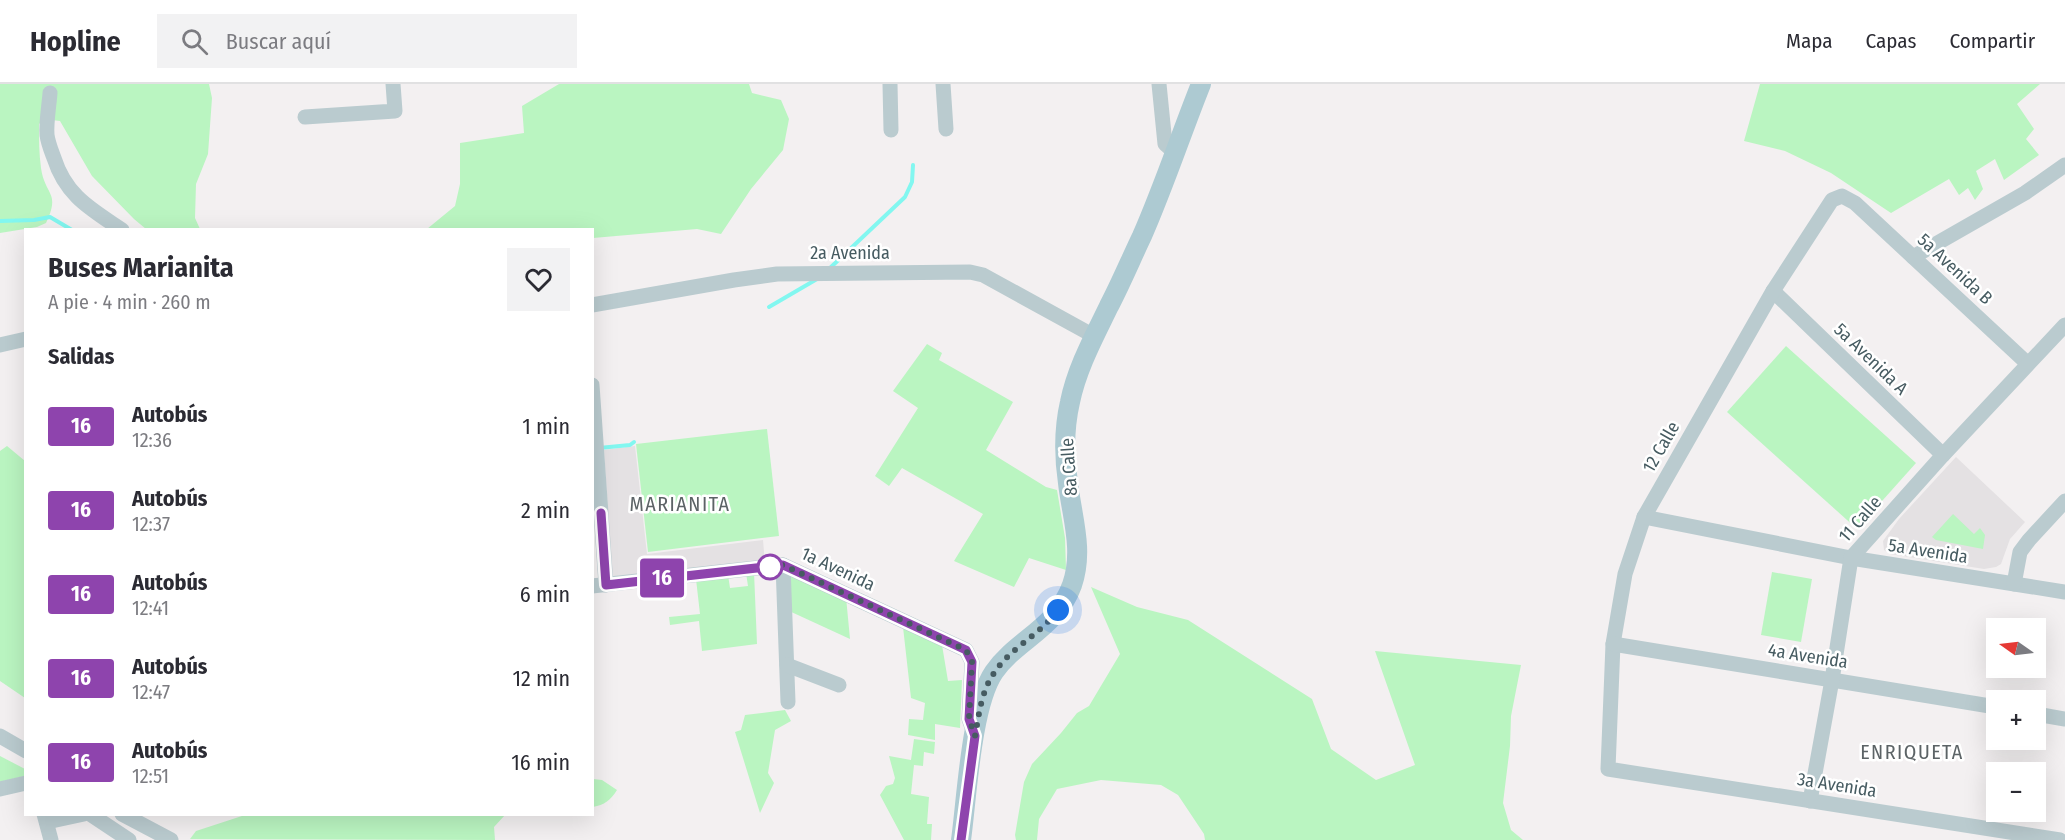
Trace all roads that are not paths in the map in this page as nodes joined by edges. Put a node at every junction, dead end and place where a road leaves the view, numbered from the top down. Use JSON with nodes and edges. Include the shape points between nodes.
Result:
{"nodes":[{"id":1,"x":393,"y":84,"type":"edge"},
{"id":2,"x":890,"y":84,"type":"edge"},
{"id":3,"x":943,"y":84,"type":"edge"},
{"id":4,"x":1159,"y":84,"type":"edge"},
{"id":5,"x":1201,"y":84,"type":"edge"},
{"id":6,"x":50,"y":93,"type":"dead end"},
{"id":7,"x":305,"y":117,"type":"dead end"},
{"id":8,"x":946,"y":129,"type":"dead end"},
{"id":9,"x":891,"y":130,"type":"dead end"},
{"id":10,"x":1174,"y":152,"type":"junction"},
{"id":11,"x":2065,"y":165,"type":"edge"},
{"id":12,"x":1855,"y":203,"type":"joint"},
{"id":13,"x":120,"y":228,"type":"edge"},
{"id":14,"x":1913,"y":257,"type":"junction"},
{"id":15,"x":1773,"y":291,"type":"junction"},
{"id":16,"x":594,"y":304,"type":"edge"},
{"id":17,"x":2065,"y":325,"type":"edge"},
{"id":18,"x":1094,"y":336,"type":"junction"},
{"id":19,"x":24,"y":339,"type":"edge"},
{"id":20,"x":0,"y":345,"type":"edge"},
{"id":21,"x":2028,"y":364,"type":"junction"},
{"id":22,"x":594,"y":412,"type":"edge"},
{"id":23,"x":1943,"y":455,"type":"junction"},
{"id":24,"x":2065,"y":501,"type":"edge"},
{"id":25,"x":1644,"y":517,"type":"junction"},
{"id":26,"x":1851,"y":558,"type":"junction"},
{"id":27,"x":783,"y":565,"type":"junction"},
{"id":28,"x":2014,"y":584,"type":"junction"},
{"id":29,"x":599,"y":586,"type":"edge"},
{"id":30,"x":2065,"y":592,"type":"edge"},
{"id":31,"x":1613,"y":644,"type":"junction"},
{"id":32,"x":787,"y":665,"type":"junction"},
{"id":33,"x":1832,"y":680,"type":"junction"},
{"id":34,"x":839,"y":685,"type":"dead end"},
{"id":35,"x":788,"y":702,"type":"dead end"},
{"id":36,"x":1986,"y":705,"type":"edge"},
{"id":37,"x":2046,"y":716,"type":"edge"},
{"id":38,"x":2065,"y":719,"type":"edge"},
{"id":39,"x":0,"y":736,"type":"edge"},
{"id":40,"x":975,"y":736,"type":"junction"},
{"id":41,"x":24,"y":750,"type":"edge"},
{"id":42,"x":1608,"y":769,"type":"joint"},
{"id":43,"x":24,"y":783,"type":"edge"},
{"id":44,"x":0,"y":789,"type":"edge"},
{"id":45,"x":1810,"y":801,"type":"junction"},
{"id":46,"x":65,"y":816,"type":"edge"},
{"id":47,"x":93,"y":816,"type":"edge"},
{"id":48,"x":126,"y":816,"type":"edge"},
{"id":49,"x":46,"y":818,"type":"edge"},
{"id":50,"x":51,"y":840,"type":"edge"},
{"id":51,"x":129,"y":840,"type":"edge"},
{"id":52,"x":171,"y":840,"type":"edge"},
{"id":53,"x":962,"y":840,"type":"edge"},
{"id":54,"x":2060,"y":840,"type":"edge"}],
"edges":[{"from":1,"to":7,"type":"street","via":[[395,111]]},
{"from":2,"to":9,"type":"street"},
{"from":3,"to":8,"type":"street"},
{"from":4,"to":10,"type":"street","via":[[1165,144]]},
{"from":5,"to":10,"type":"main road","name":"8a Calle"},
{"from":6,"to":13,"type":"street","via":[[47,135],[64,183],[87,206]]},
{"from":10,"to":18,"type":"main road","name":"8a Calle","via":[[1145,228]]},
{"from":11,"to":14,"type":"street","via":[[2025,193]]},
{"from":12,"to":14,"type":"street","name":"5a Avenida B"},
{"from":12,"to":15,"type":"street","name":"12 Calle","via":[[1842,196],[1832,200]]},
{"from":14,"to":21,"type":"street","name":"5a Avenida B"},
{"from":15,"to":23,"type":"street","name":"5a Avenida A"},
{"from":15,"to":25,"type":"street","name":"12 Calle"},
{"from":16,"to":18,"type":"street","name":"2a Avenida","via":[[777,274],[963,272],[979,274]]},
{"from":17,"to":21,"type":"street","name":"11 Calle"},
{"from":18,"to":40,"type":"main road","name":"8a Calle","via":[[1072,395],[1066,426],[1068,483],[1078,546],[1071,587],[1047,624],[993,674],[981,702]]},
{"from":19,"to":20,"type":"street"},
{"from":21,"to":23,"type":"street","name":"11 Calle"},
{"from":22,"to":29,"type":"street"},
{"from":23,"to":26,"type":"street","name":"11 Calle"},
{"from":24,"to":28,"type":"street","via":[[2020,552]]},
{"from":25,"to":26,"type":"street","name":"5a Avenida"},
{"from":25,"to":31,"type":"street","name":"12 Calle","via":[[1625,574]]},
{"from":26,"to":28,"type":"street","name":"5a Avenida"},
{"from":26,"to":33,"type":"street","name":"11 Calle"},
{"from":27,"to":29,"type":"street","name":"1a Avenida"},
{"from":27,"to":32,"type":"street"},
{"from":27,"to":40,"type":"street","name":"1a Avenida","via":[[966,650],[971,657],[969,719]]},
{"from":28,"to":30,"type":"street","name":"5a Avenida"},
{"from":31,"to":33,"type":"street","name":"4a Avenida"},
{"from":31,"to":42,"type":"street","name":"12 Calle"},
{"from":32,"to":34,"type":"street"},
{"from":32,"to":35,"type":"street"},
{"from":33,"to":36,"type":"street","name":"4a Avenida"},
{"from":33,"to":45,"type":"street","name":"11 Calle"},
{"from":37,"to":38,"type":"street"},
{"from":39,"to":41,"type":"street"},
{"from":40,"to":53,"type":"main road","name":"8a Calle"},
{"from":42,"to":45,"type":"street","name":"3a Avenida"},
{"from":43,"to":44,"type":"street"},
{"from":45,"to":54,"type":"street","name":"3a Avenida"},
{"from":46,"to":49,"type":"street"},
{"from":47,"to":51,"type":"street"},
{"from":48,"to":52,"type":"street"},
{"from":49,"to":50,"type":"street"}]}
